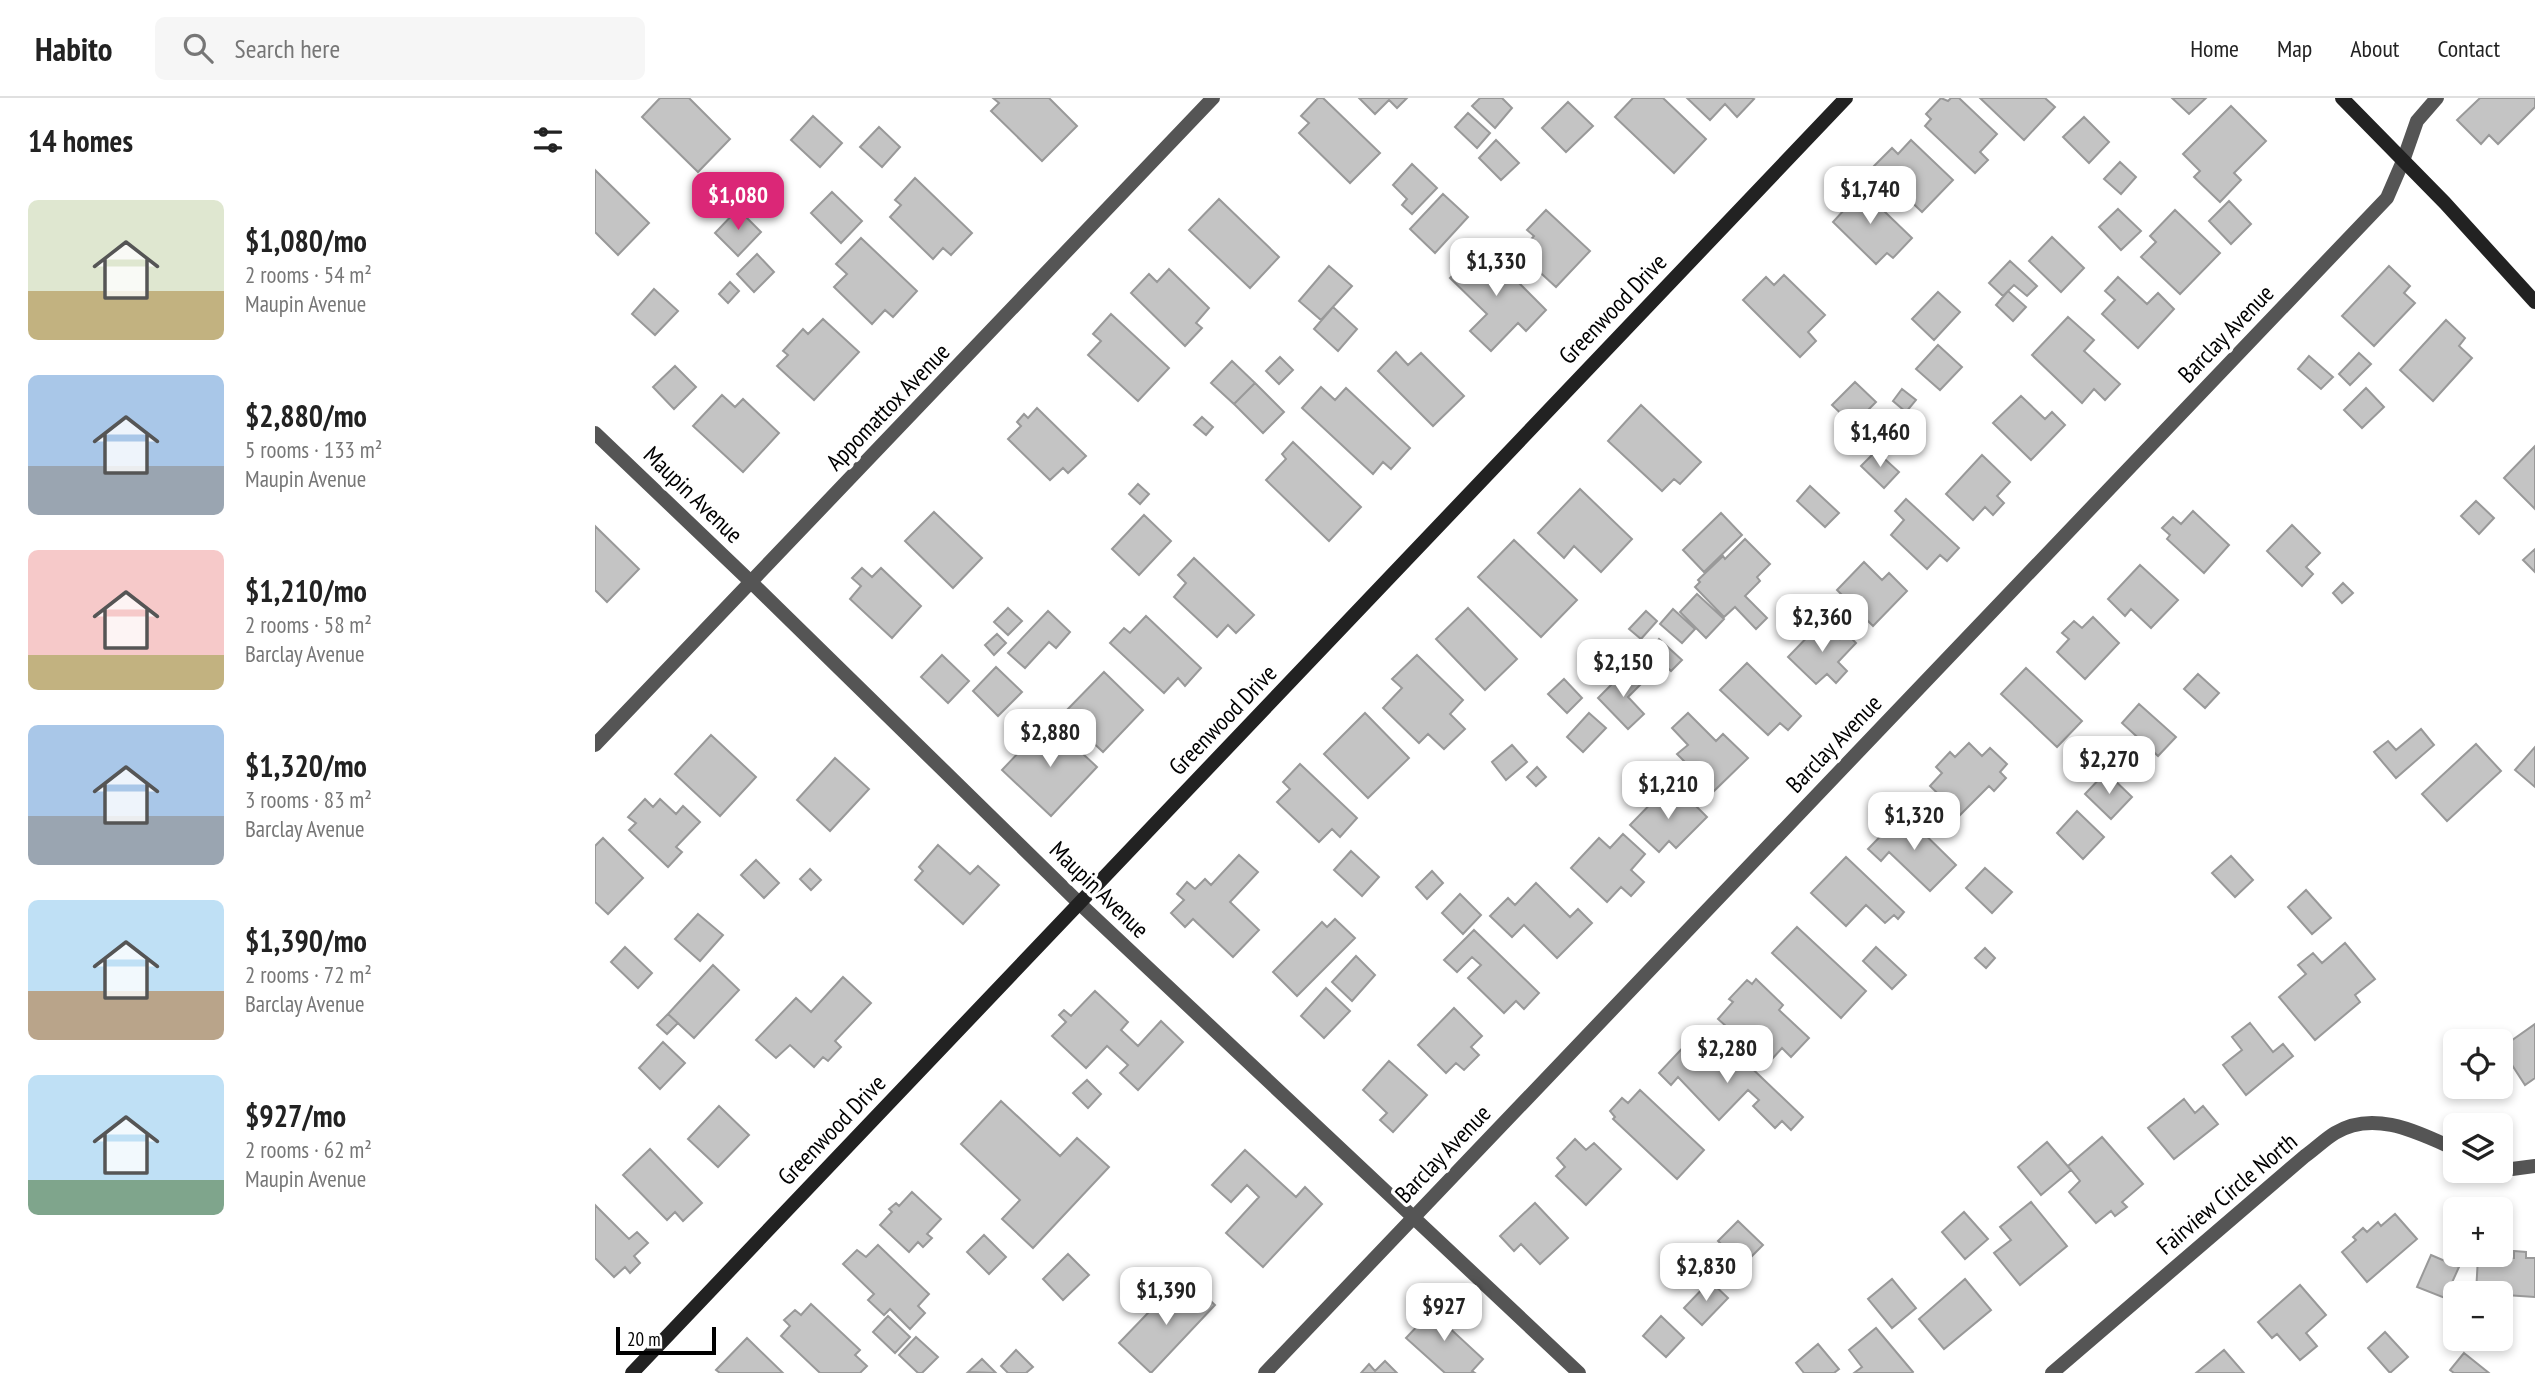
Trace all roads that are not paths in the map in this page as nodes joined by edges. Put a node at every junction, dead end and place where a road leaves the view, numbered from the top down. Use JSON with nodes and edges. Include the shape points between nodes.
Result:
{"nodes":[{"id":1,"x":1213,"y":98,"type":"edge"},
{"id":2,"x":1846,"y":98,"type":"edge"},
{"id":3,"x":2342,"y":98,"type":"edge"},
{"id":4,"x":2437,"y":98,"type":"edge"},
{"id":5,"x":2403,"y":161,"type":"junction"},
{"id":6,"x":2535,"y":302,"type":"edge"},
{"id":7,"x":595,"y":433,"type":"edge"},
{"id":8,"x":752,"y":583,"type":"junction"},
{"id":9,"x":595,"y":745,"type":"edge"},
{"id":10,"x":1079,"y":904,"type":"junction"},
{"id":11,"x":2443,"y":1143,"type":"edge"},
{"id":12,"x":2535,"y":1166,"type":"edge"},
{"id":13,"x":2513,"y":1169,"type":"edge"},
{"id":14,"x":1413,"y":1218,"type":"junction"},
{"id":15,"x":632,"y":1373,"type":"edge"},
{"id":16,"x":1265,"y":1373,"type":"edge"},
{"id":17,"x":1579,"y":1373,"type":"edge"},
{"id":18,"x":2052,"y":1373,"type":"edge"}],
"edges":[{"from":1,"to":8,"type":"street","name":"Appomattox Avenue"},
{"from":2,"to":10,"type":"street","name":"Greenwood Drive"},
{"from":3,"to":5,"type":"street"},
{"from":4,"to":5,"type":"street","name":"Barclay Avenue","via":[[2417,121]]},
{"from":5,"to":6,"type":"street"},
{"from":5,"to":14,"type":"street","name":"Barclay Avenue","via":[[2387,198]]},
{"from":7,"to":8,"type":"street","name":"Maupin Avenue"},
{"from":8,"to":9,"type":"street","name":"Appomattox Avenue"},
{"from":8,"to":10,"type":"street","name":"Maupin Avenue"},
{"from":10,"to":14,"type":"street","name":"Maupin Avenue"},
{"from":10,"to":15,"type":"street","name":"Greenwood Drive"},
{"from":11,"to":18,"type":"street","name":"Fairview Circle North","via":[[2388,1123],[2337,1131]]},
{"from":12,"to":13,"type":"street"},
{"from":14,"to":16,"type":"street","name":"Barclay Avenue"},
{"from":14,"to":17,"type":"street","name":"Maupin Avenue"}]}
